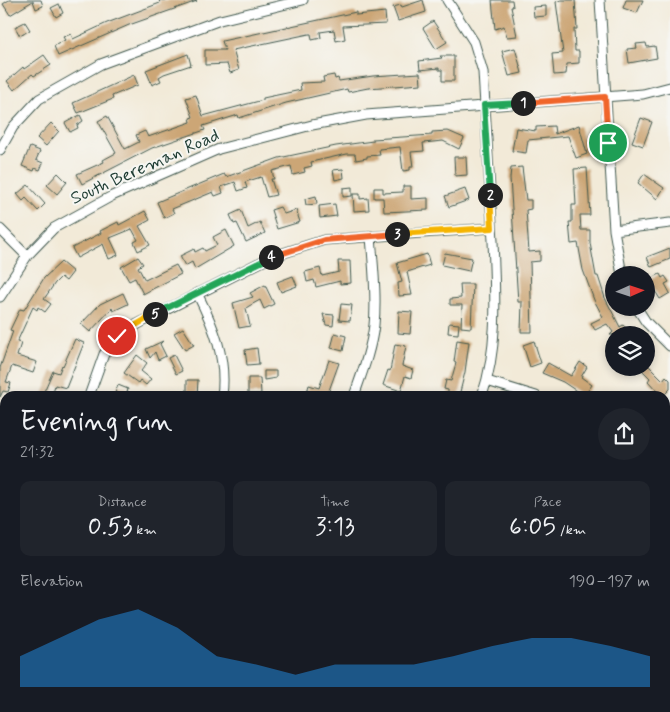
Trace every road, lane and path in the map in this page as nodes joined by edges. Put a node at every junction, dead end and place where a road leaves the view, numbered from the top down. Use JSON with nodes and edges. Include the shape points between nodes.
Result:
{"nodes":[{"id":1,"x":303,"y":0,"type":"edge"},
{"id":2,"x":447,"y":0,"type":"edge"},
{"id":3,"x":600,"y":0,"type":"edge"},
{"id":4,"x":670,"y":87,"type":"edge"},
{"id":5,"x":605,"y":97,"type":"junction"},
{"id":6,"x":484,"y":105,"type":"junction"},
{"id":7,"x":0,"y":150,"type":"edge"},
{"id":8,"x":670,"y":223,"type":"edge"},
{"id":9,"x":492,"y":228,"type":"junction"},
{"id":10,"x":0,"y":229,"type":"edge"},
{"id":11,"x":614,"y":230,"type":"junction"},
{"id":12,"x":372,"y":236,"type":"junction"},
{"id":13,"x":27,"y":256,"type":"junction"},
{"id":14,"x":620,"y":266,"type":"edge"},
{"id":15,"x":197,"y":294,"type":"junction"},
{"id":16,"x":0,"y":297,"type":"edge"},
{"id":17,"x":642,"y":316,"type":"edge"},
{"id":18,"x":670,"y":346,"type":"edge"},
{"id":19,"x":488,"y":381,"type":"junction"},
{"id":20,"x":91,"y":391,"type":"edge"},
{"id":21,"x":223,"y":391,"type":"edge"},
{"id":22,"x":356,"y":391,"type":"edge"},
{"id":23,"x":484,"y":391,"type":"edge"},
{"id":24,"x":520,"y":391,"type":"edge"}],
"edges":[{"from":1,"to":7,"type":"street","via":[[220,20],[101,64],[39,99],[13,127]]},
{"from":2,"to":6,"type":"street","via":[[467,29],[480,57]]},
{"from":3,"to":5,"type":"street"},
{"from":4,"to":5,"type":"street","name":"South Bereman Road","via":[[643,94]]},
{"from":5,"to":6,"type":"street","name":"South Bereman Road"},
{"from":5,"to":11,"type":"street"},
{"from":6,"to":9,"type":"street"},
{"from":6,"to":13,"type":"street","name":"South Bereman Road","via":[[366,115],[312,124],[219,149],[65,220],[44,236]]},
{"from":8,"to":11,"type":"street"},
{"from":9,"to":12,"type":"street"},
{"from":9,"to":19,"type":"street","via":[[494,335]]},
{"from":10,"to":13,"type":"street"},
{"from":11,"to":14,"type":"street"},
{"from":12,"to":15,"type":"street","via":[[306,244],[271,257]]},
{"from":12,"to":22,"type":"street","via":[[374,327]]},
{"from":13,"to":16,"type":"street","name":"South Bereman Road"},
{"from":15,"to":20,"type":"street","via":[[117,336],[104,354]]},
{"from":15,"to":21,"type":"street","via":[[221,351]]},
{"from":17,"to":18,"type":"street"},
{"from":19,"to":23,"type":"street"},
{"from":19,"to":24,"type":"street"}]}
